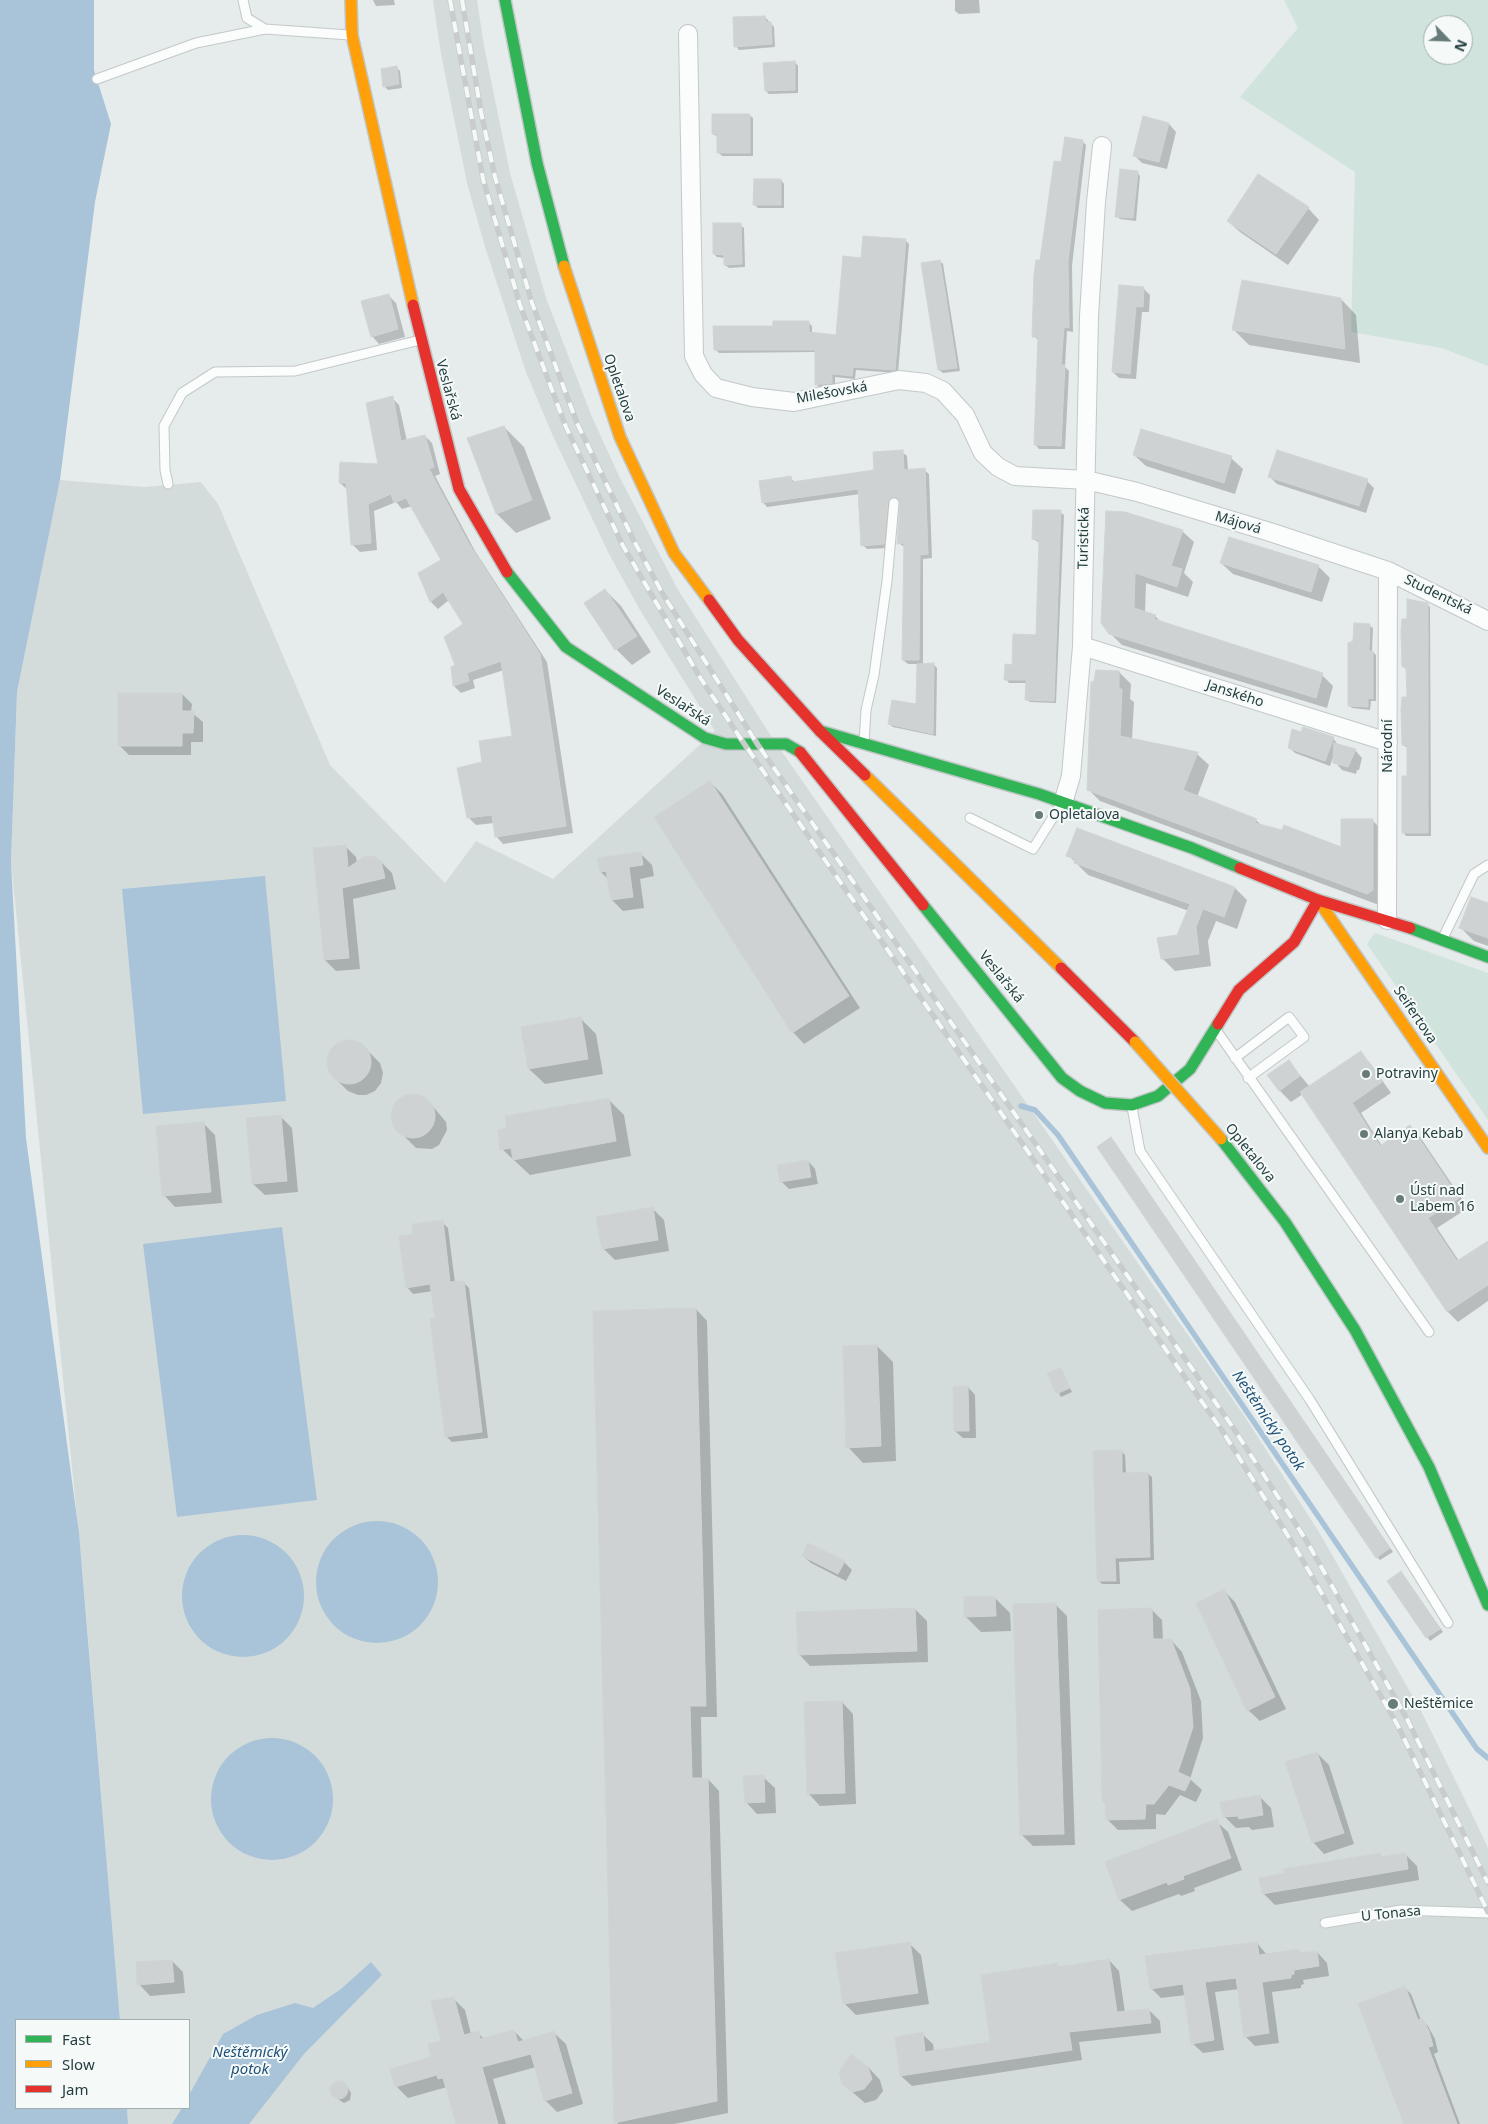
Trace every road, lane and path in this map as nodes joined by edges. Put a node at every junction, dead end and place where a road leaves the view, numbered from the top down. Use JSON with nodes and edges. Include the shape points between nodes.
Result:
{"nodes":[{"id":1,"x":243,"y":0,"type":"edge"},
{"id":2,"x":351,"y":0,"type":"edge"},
{"id":3,"x":506,"y":0,"type":"edge"},
{"id":4,"x":265,"y":29,"type":"junction"},
{"id":5,"x":688,"y":34,"type":"dead end"},
{"id":6,"x":352,"y":35,"type":"junction"},
{"id":7,"x":97,"y":79,"type":"dead end"},
{"id":8,"x":1102,"y":146,"type":"dead end"},
{"id":9,"x":420,"y":340,"type":"junction"},
{"id":10,"x":1086,"y":480,"type":"junction"},
{"id":11,"x":168,"y":484,"type":"dead end"},
{"id":12,"x":894,"y":503,"type":"dead end"},
{"id":13,"x":1388,"y":571,"type":"junction"},
{"id":14,"x":1488,"y":621,"type":"edge"},
{"id":15,"x":1082,"y":646,"type":"junction"},
{"id":16,"x":820,"y":731,"type":"junction"},
{"id":17,"x":1388,"y":742,"type":"junction"},
{"id":18,"x":864,"y":744,"type":"junction"},
{"id":19,"x":1063,"y":803,"type":"junction"},
{"id":20,"x":970,"y":818,"type":"dead end"},
{"id":21,"x":1488,"y":865,"type":"edge"},
{"id":22,"x":1318,"y":900,"type":"junction"},
{"id":23,"x":1386,"y":920,"type":"junction"},
{"id":24,"x":1442,"y":940,"type":"junction"},
{"id":25,"x":1488,"y":957,"type":"edge"},
{"id":26,"x":1216,"y":1030,"type":"junction"},
{"id":27,"x":1235,"y":1058,"type":"junction"},
{"id":28,"x":1248,"y":1078,"type":"junction"},
{"id":29,"x":1132,"y":1105,"type":"junction"},
{"id":30,"x":1488,"y":1148,"type":"edge"},
{"id":31,"x":1429,"y":1332,"type":"dead end"},
{"id":32,"x":1488,"y":1605,"type":"edge"},
{"id":33,"x":1448,"y":1622,"type":"dead end"},
{"id":34,"x":1488,"y":1913,"type":"edge"},
{"id":35,"x":1325,"y":1923,"type":"dead end"}],
"edges":[{"from":1,"to":4,"type":"lane","via":[[247,18]]},
{"from":2,"to":6,"type":"street","name":"Veslařská"},
{"from":3,"to":16,"type":"street","name":"Opletalova","via":[[533,145],[556,238],[620,437],[674,553],[738,640]]},
{"from":4,"to":6,"type":"lane"},
{"from":4,"to":7,"type":"lane","via":[[196,43]]},
{"from":5,"to":10,"type":"street","name":"Milešovská","via":[[694,356],[703,374],[716,388],[731,393],[794,402],[899,380],[926,383],[943,391],[965,415],[982,453],[998,467],[1016,476]]},
{"from":6,"to":9,"type":"street","name":"Veslařská"},
{"from":8,"to":10,"type":"street","name":"Turistická","via":[[1089,316]]},
{"from":9,"to":11,"type":"lane","via":[[295,371],[215,372],[182,394],[164,426]]},
{"from":9,"to":29,"type":"street","name":"Veslařská","via":[[458,489],[509,576],[566,647],[705,738],[726,744],[786,744],[801,753],[1062,1078],[1080,1092],[1105,1103]]},
{"from":10,"to":13,"type":"street","name":"Májová","via":[[1137,492]]},
{"from":10,"to":15,"type":"street","name":"Turistická"},
{"from":12,"to":18,"type":"lane","via":[[887,580],[866,710]]},
{"from":13,"to":14,"type":"street","name":"Studentská"},
{"from":13,"to":17,"type":"street","name":"Národní"},
{"from":15,"to":17,"type":"street","name":"Janského"},
{"from":15,"to":19,"type":"street","name":"Turistická","via":[[1071,776]]},
{"from":16,"to":18,"type":"street"},
{"from":16,"to":32,"type":"street","name":"Opletalova","bridge":true,"via":[[1102,1006],[1221,1139],[1285,1222],[1355,1330],[1429,1467]]},
{"from":17,"to":23,"type":"street","name":"Národní"},
{"from":18,"to":19,"type":"street"},
{"from":19,"to":20,"type":"lane","name":"Turistická","via":[[1033,849]]},
{"from":19,"to":22,"type":"street","via":[[1192,848]]},
{"from":21,"to":24,"type":"lane","via":[[1474,874]]},
{"from":22,"to":23,"type":"street"},
{"from":22,"to":26,"type":"street","name":"Veslařská","via":[[1294,942],[1238,990]]},
{"from":22,"to":30,"type":"street","name":"Seifertova"},
{"from":23,"to":24,"type":"street"},
{"from":24,"to":25,"type":"street"},
{"from":26,"to":27,"type":"lane"},
{"from":26,"to":29,"type":"street","name":"Veslařská","via":[[1190,1069],[1158,1096]]},
{"from":27,"to":28,"type":"lane"},
{"from":27,"to":28,"type":"lane","via":[[1289,1017],[1304,1037]]},
{"from":28,"to":31,"type":"lane"},
{"from":29,"to":33,"type":"lane","via":[[1140,1151],[1310,1400]]},
{"from":34,"to":35,"type":"lane","name":"U Tonasa","via":[[1401,1910]]}]}
